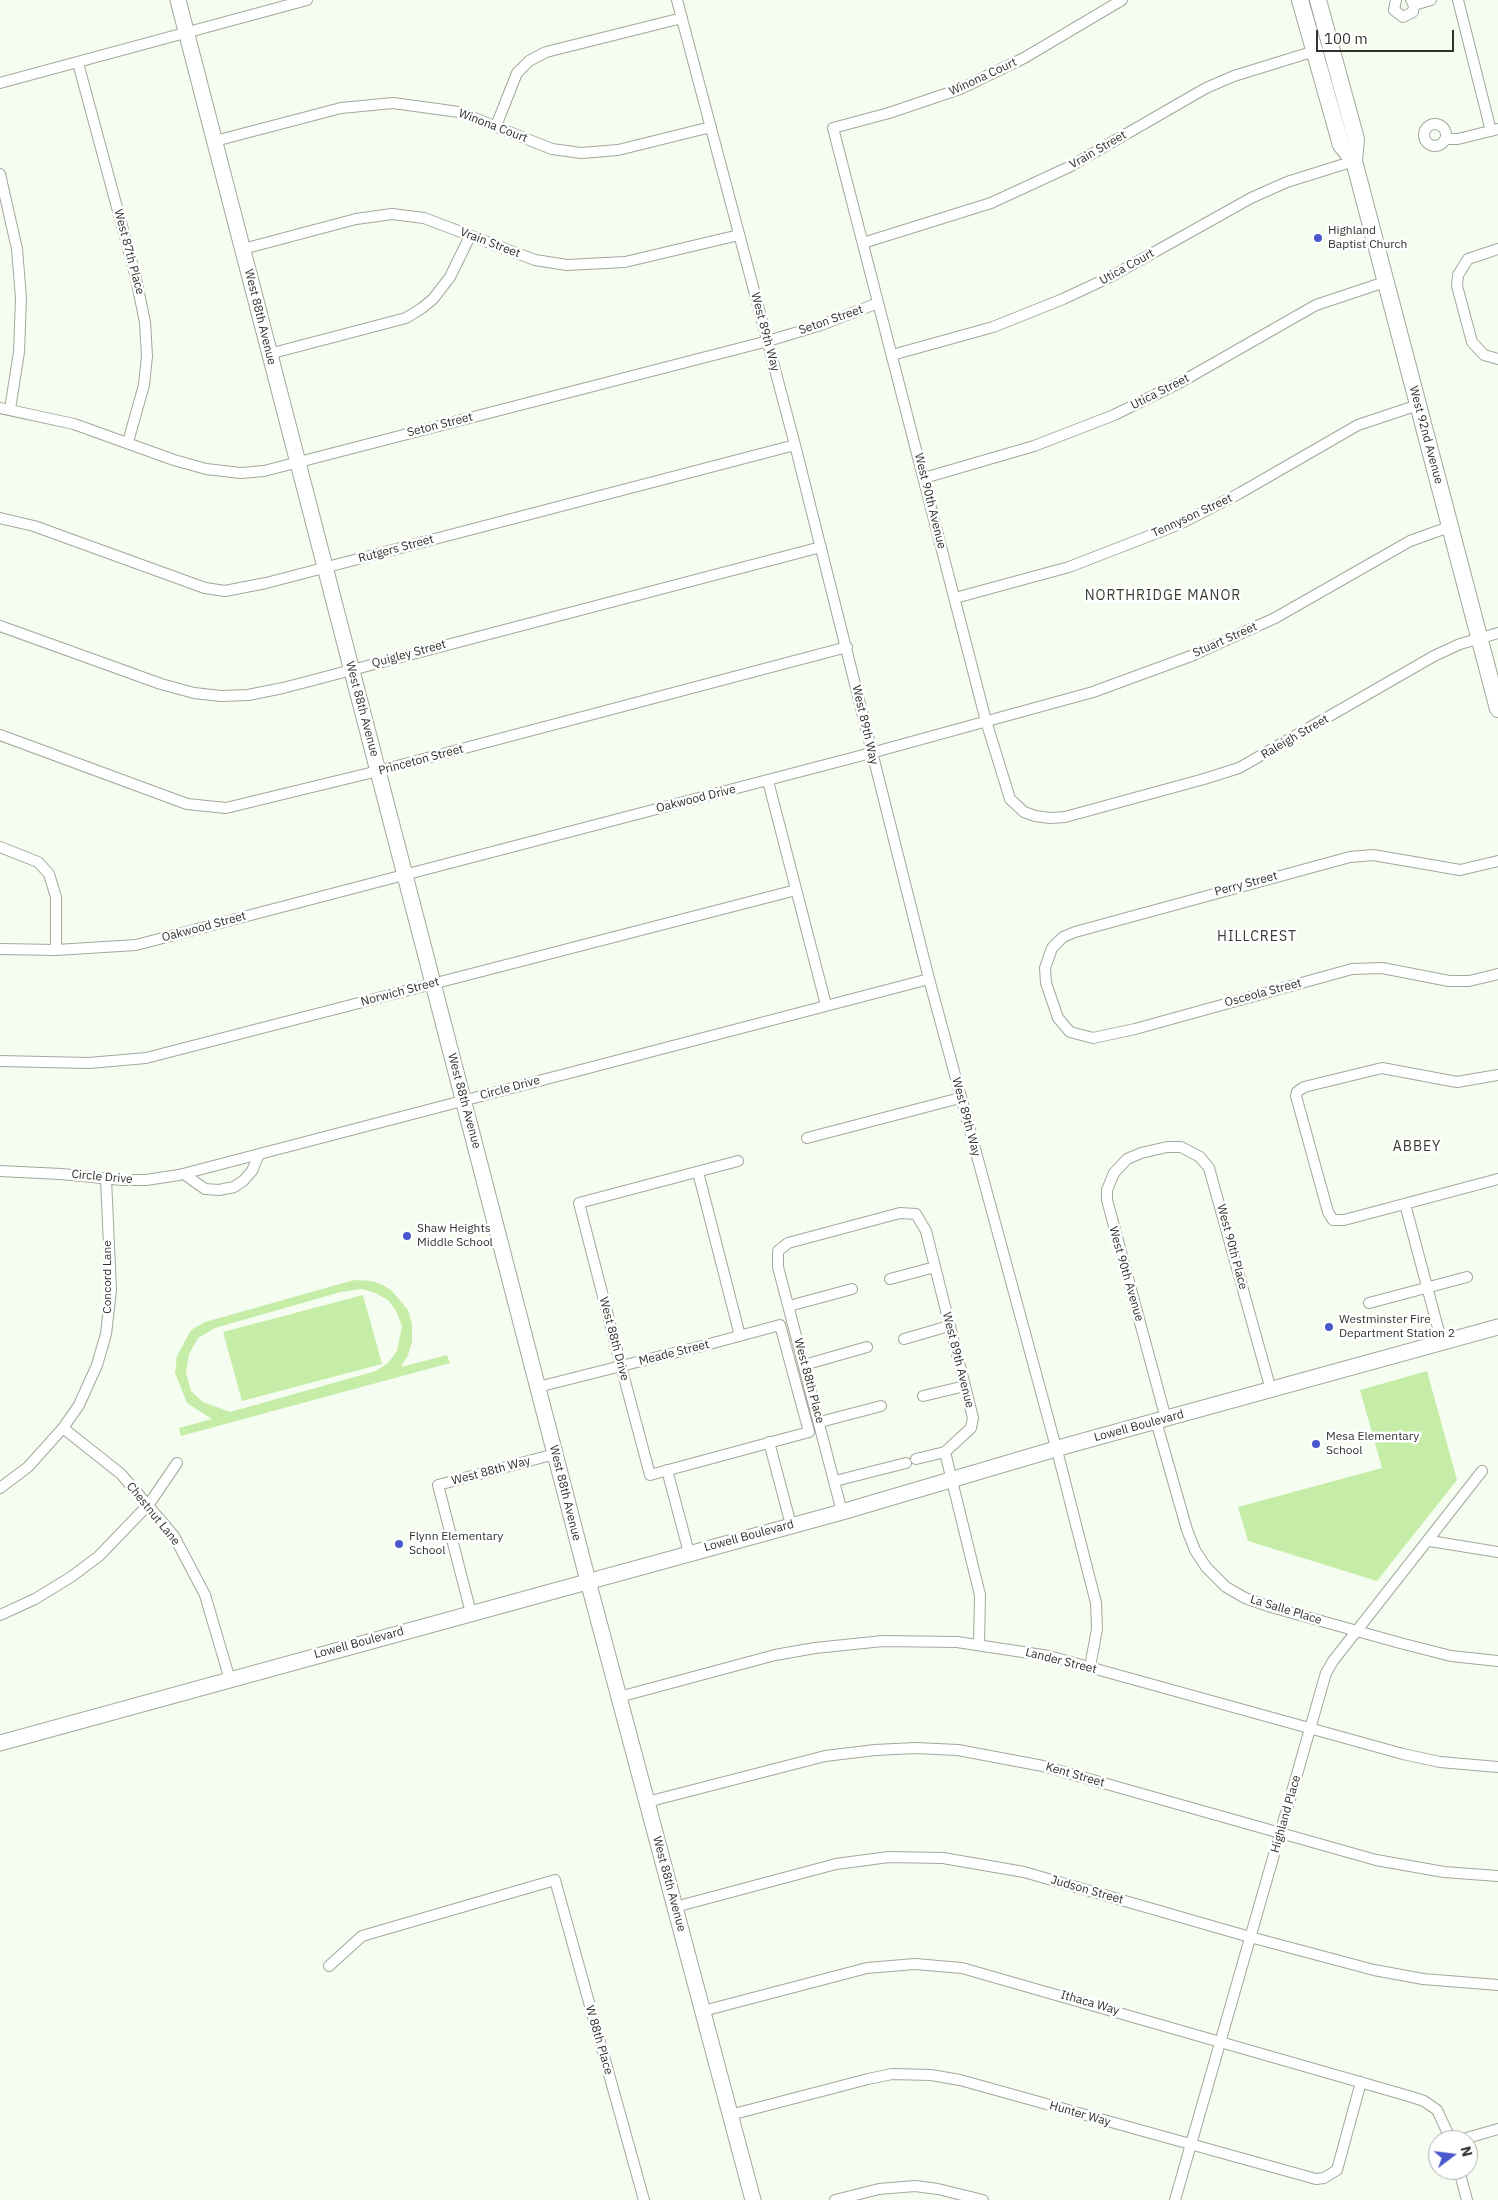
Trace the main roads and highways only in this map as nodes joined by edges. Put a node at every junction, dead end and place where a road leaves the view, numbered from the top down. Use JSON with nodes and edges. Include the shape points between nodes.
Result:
{"nodes":[{"id":1,"x":1300,"y":0,"type":"edge"},
{"id":2,"x":1318,"y":0,"type":"edge"},
{"id":3,"x":1322,"y":49,"type":"junction"},
{"id":4,"x":1498,"y":709,"type":"edge"}],
"edges":[{"from":1,"to":3,"type":"main road","name":"West 92nd Avenue"},
{"from":2,"to":3,"type":"main road","name":"West 92nd Avenue"},
{"from":3,"to":4,"type":"main road","name":"West 92nd Avenue","via":[[1319,63],[1341,145],[1354,160]]}]}
